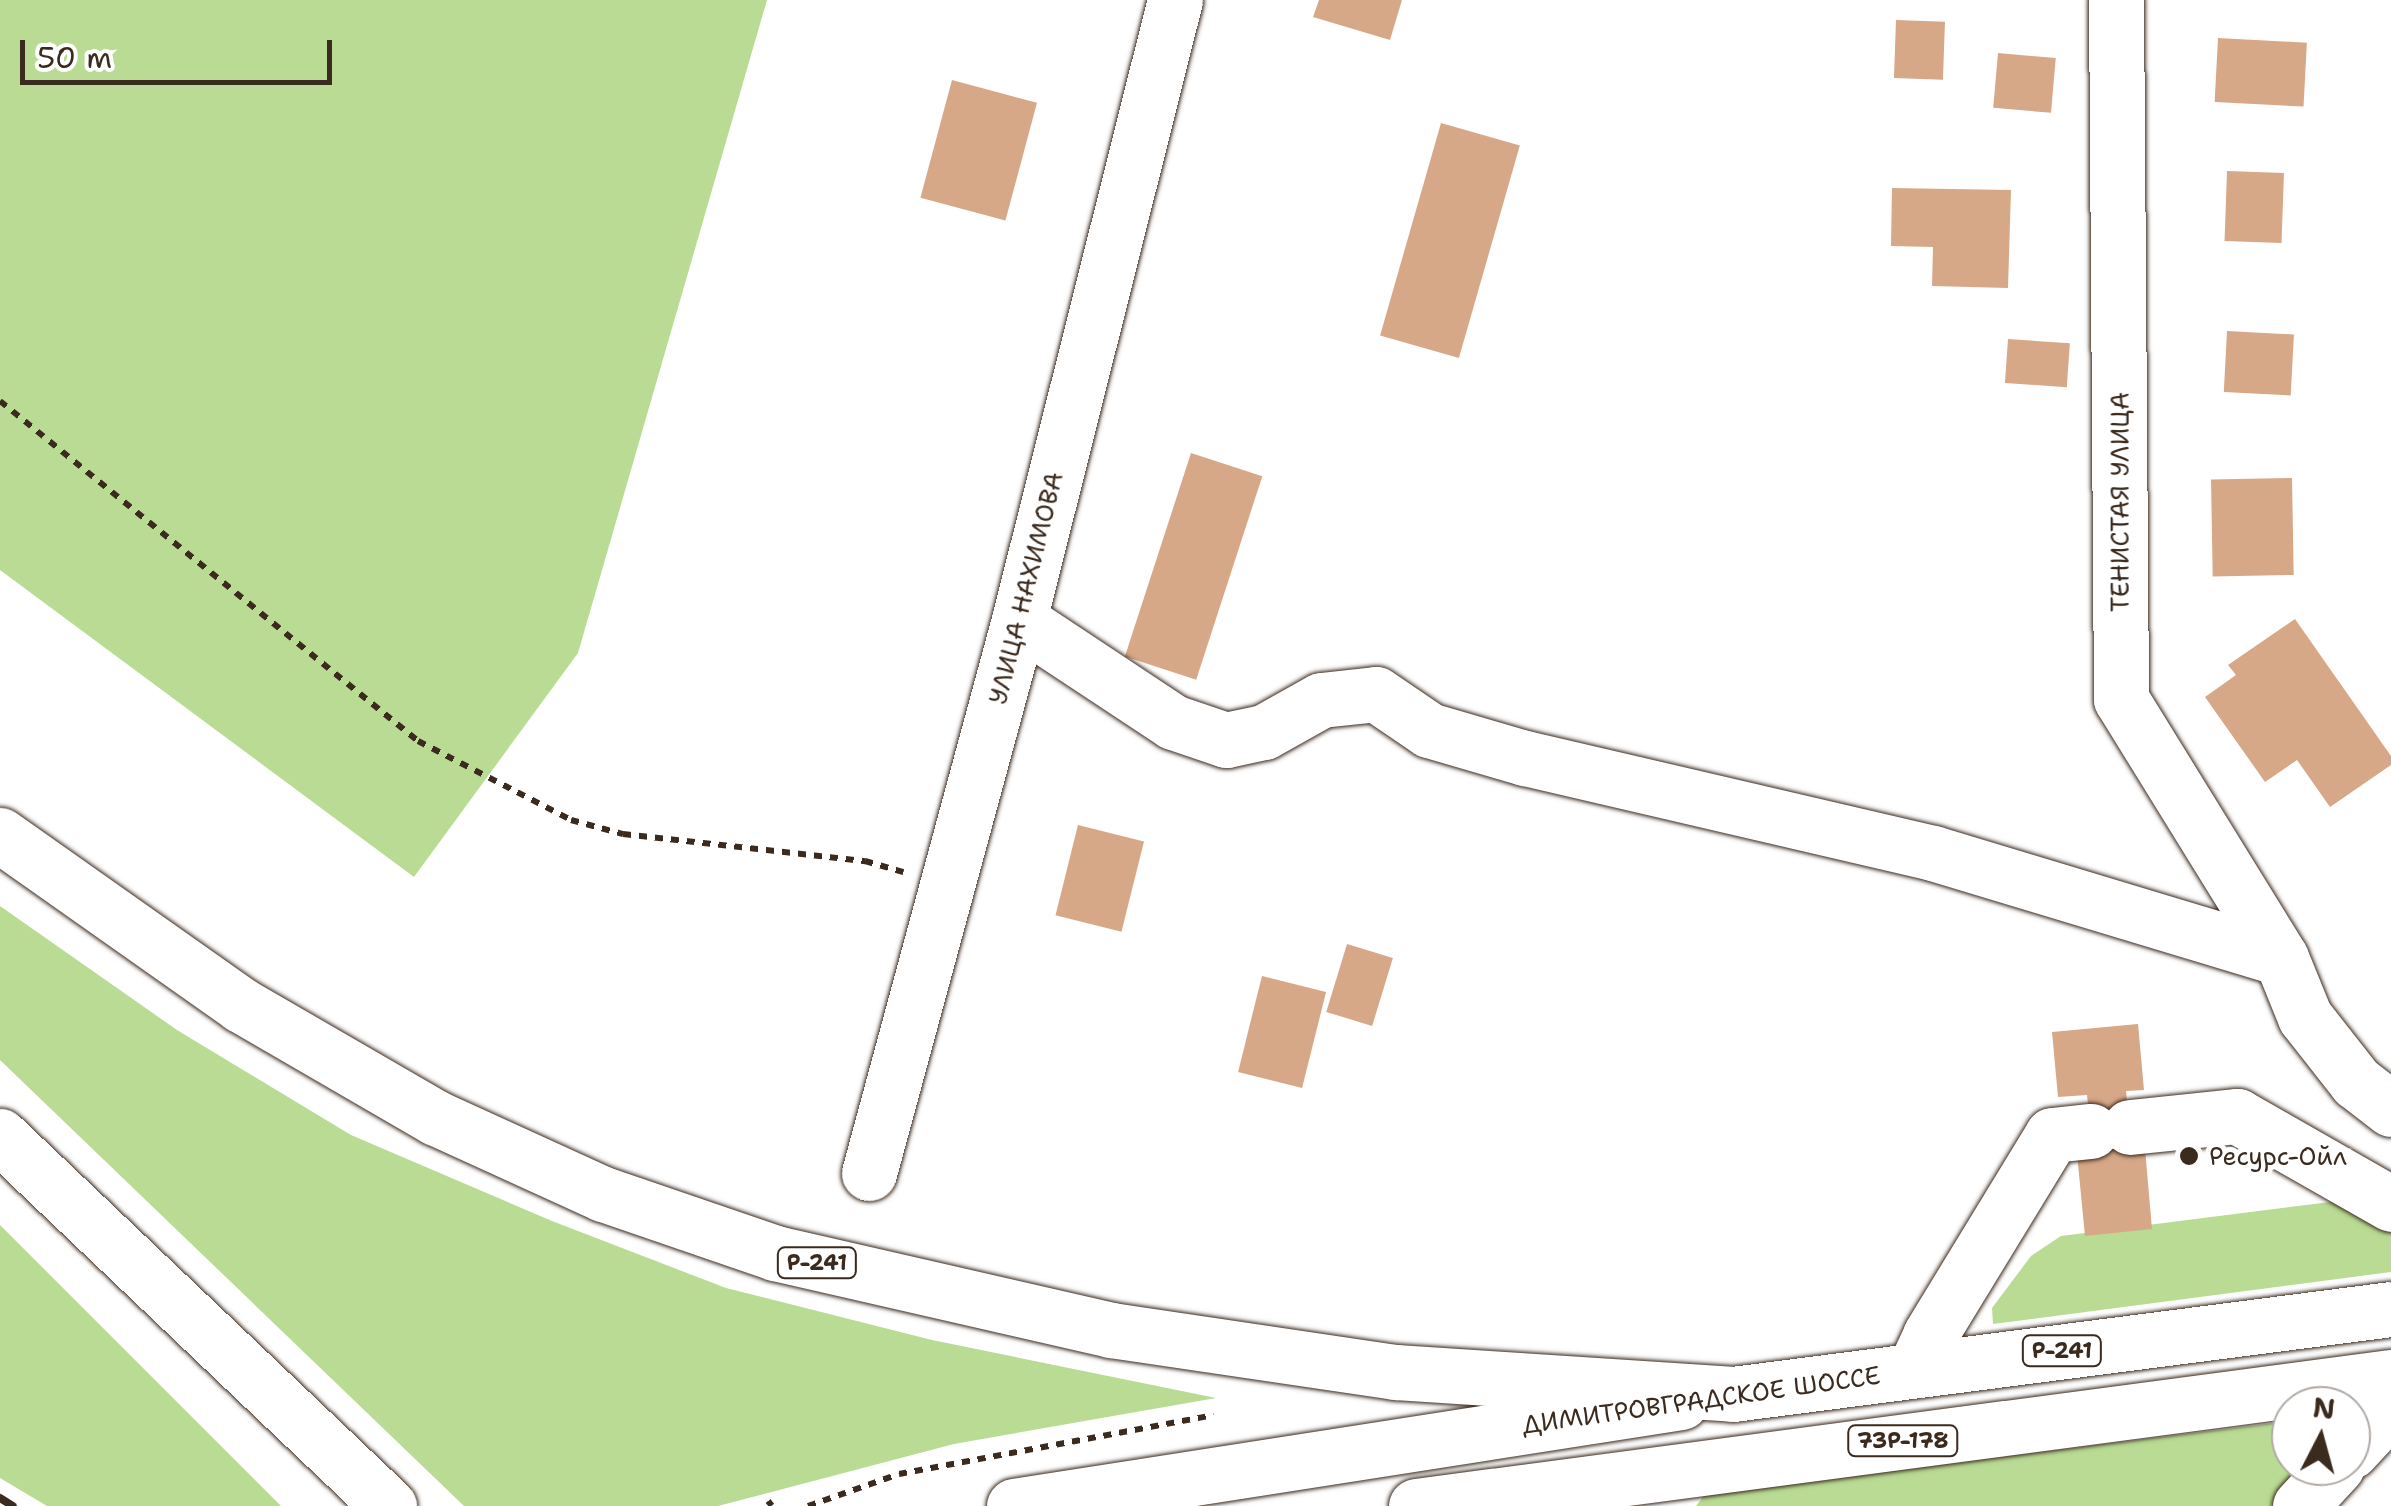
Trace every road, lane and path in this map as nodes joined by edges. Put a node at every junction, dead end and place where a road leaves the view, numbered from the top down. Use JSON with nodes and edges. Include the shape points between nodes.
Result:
{"nodes":[{"id":1,"x":1175,"y":0,"type":"edge"},
{"id":2,"x":2116,"y":0,"type":"edge"},
{"id":3,"x":0,"y":401,"type":"edge"},
{"id":4,"x":1019,"y":620,"type":"junction"},
{"id":5,"x":0,"y":835,"type":"edge"},
{"id":6,"x":948,"y":884,"type":"junction"},
{"id":7,"x":2281,"y":958,"type":"junction"},
{"id":8,"x":2391,"y":1109,"type":"edge"},
{"id":9,"x":0,"y":1136,"type":"edge"},
{"id":10,"x":869,"y":1173,"type":"dead end"},
{"id":11,"x":2391,"y":1204,"type":"edge"},
{"id":12,"x":2391,"y":1310,"type":"edge"},
{"id":13,"x":1914,"y":1370,"type":"junction"},
{"id":14,"x":2391,"y":1377,"type":"edge"},
{"id":15,"x":1733,"y":1394,"type":"junction"},
{"id":16,"x":2391,"y":1408,"type":"edge"},
{"id":17,"x":2371,"y":1430,"type":"edge"},
{"id":18,"x":2318,"y":1486,"type":"edge"},
{"id":19,"x":1587,"y":1495,"type":"edge"},
{"id":20,"x":390,"y":1506,"type":"edge"},
{"id":21,"x":1014,"y":1506,"type":"edge"},
{"id":22,"x":1416,"y":1506,"type":"edge"},
{"id":23,"x":2300,"y":1506,"type":"edge"}],
"edges":[{"from":1,"to":4,"type":"main road","name":"УЛИЦА НАХИМОВА"},
{"from":2,"to":7,"type":"main road","name":"ТЕНИСТАЯ УЛИЦА","via":[[2121,699]]},
{"from":3,"to":6,"type":"path","via":[[418,741],[571,820],[622,834],[865,861]]},
{"from":4,"to":6,"type":"main road","name":"УЛИЦА НАХИМОВА"},
{"from":4,"to":7,"type":"main road","via":[[1173,722],[1226,740],[1264,732],[1321,700],[1376,694],[1429,730],[1933,853]]},
{"from":5,"to":15,"type":"main road","number":"Р-241","via":[[241,1005],[436,1118],[603,1194],[775,1253],[1111,1330],[1396,1372]]},
{"from":6,"to":10,"type":"main road","name":"УЛИЦА НАХИМОВА"},
{"from":7,"to":8,"type":"main road","name":"ТЕНИСТАЯ УЛИЦА","via":[[2305,1017],[2356,1082]]},
{"from":9,"to":20,"type":"main road"},
{"from":11,"to":13,"type":"main road","via":[[2237,1116],[2052,1135]]},
{"from":12,"to":13,"type":"main road","name":"ДИМИТРОВГРАДСКОЕ ШОССЕ","number":"Р-241"},
{"from":13,"to":15,"type":"main road","name":"ДИМИТРОВГРАДСКОЕ ШОССЕ","number":"Р-241"},
{"from":14,"to":19,"type":"main road","number":"73Р-178"},
{"from":15,"to":21,"type":"main road","name":"ДИМИТРОВГРАДСКОЕ ШОССЕ"},
{"from":16,"to":17,"type":"main road"},
{"from":18,"to":23,"type":"main road"},
{"from":19,"to":22,"type":"main road","number":"73Р-178"}]}
